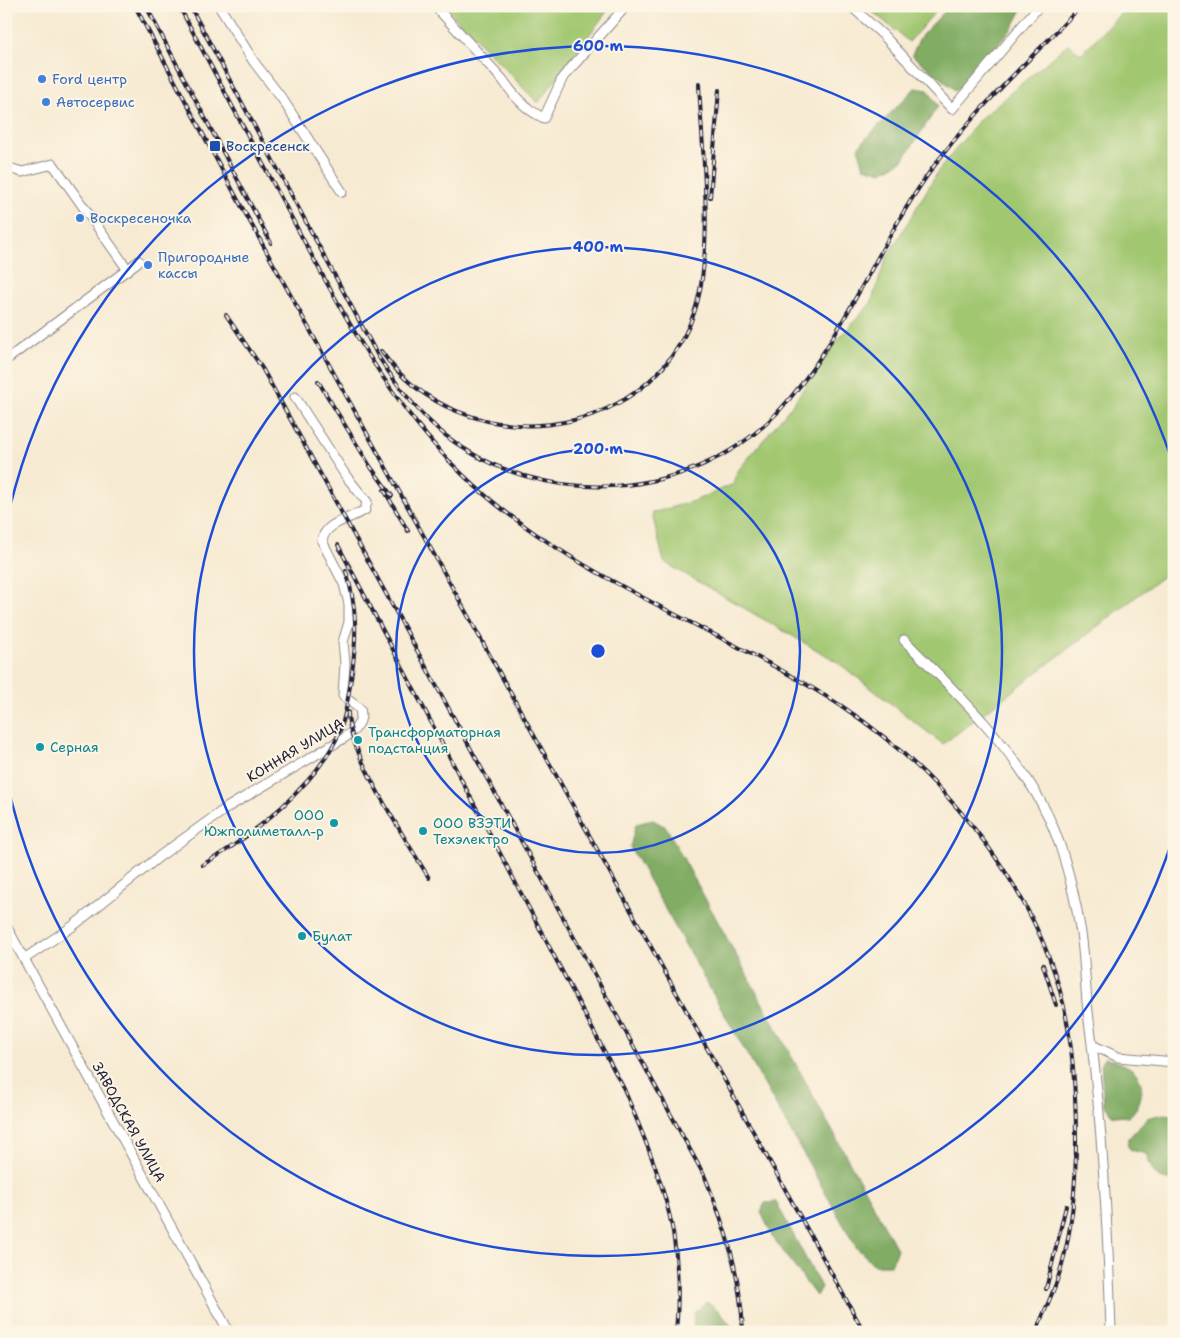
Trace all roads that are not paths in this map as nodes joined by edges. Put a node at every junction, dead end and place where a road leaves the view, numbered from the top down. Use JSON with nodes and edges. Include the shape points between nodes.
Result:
{"nodes":[{"id":1,"x":219,"y":6,"type":"edge"},
{"id":2,"x":435,"y":6,"type":"edge"},
{"id":3,"x":626,"y":6,"type":"edge"},
{"id":4,"x":851,"y":6,"type":"edge"},
{"id":5,"x":1039,"y":6,"type":"edge"},
{"id":6,"x":6,"y":167,"type":"edge"},
{"id":7,"x":342,"y":192,"type":"dead end"},
{"id":8,"x":139,"y":261,"type":"dead end"},
{"id":9,"x":128,"y":270,"type":"junction"},
{"id":10,"x":6,"y":360,"type":"edge"},
{"id":11,"x":295,"y":397,"type":"dead end"},
{"id":12,"x":904,"y":640,"type":"dead end"},
{"id":13,"x":6,"y":926,"type":"edge"},
{"id":14,"x":24,"y":959,"type":"junction"},
{"id":15,"x":1094,"y":1046,"type":"junction"},
{"id":16,"x":1174,"y":1062,"type":"edge"},
{"id":17,"x":229,"y":1332,"type":"edge"},
{"id":18,"x":1111,"y":1332,"type":"edge"}],
"edges":[{"from":1,"to":7,"type":"street"},
{"from":2,"to":3,"type":"street","via":[[513,94],[533,113],[544,118],[563,78]]},
{"from":4,"to":5,"type":"street","via":[[884,36],[952,109]]},
{"from":6,"to":9,"type":"street","via":[[22,172],[53,164]]},
{"from":8,"to":9,"type":"street"},
{"from":9,"to":10,"type":"street"},
{"from":11,"to":14,"type":"street","name":"КОННАЯ УЛИЦА","via":[[346,476],[367,502],[366,510],[330,526],[322,541],[348,594],[350,612],[343,642],[346,663],[343,696],[360,709],[359,725],[344,738],[224,810],[160,856],[73,926]]},
{"from":12,"to":15,"type":"street","via":[[967,702],[1008,751],[1042,805],[1064,858],[1081,933]]},
{"from":13,"to":14,"type":"street","name":"ЗАВОДСКАЯ УЛИЦА"},
{"from":14,"to":17,"type":"street","name":"ЗАВОДСКАЯ УЛИЦА"},
{"from":15,"to":16,"type":"street","via":[[1118,1057]]},
{"from":15,"to":18,"type":"street","via":[[1107,1206]]}]}
